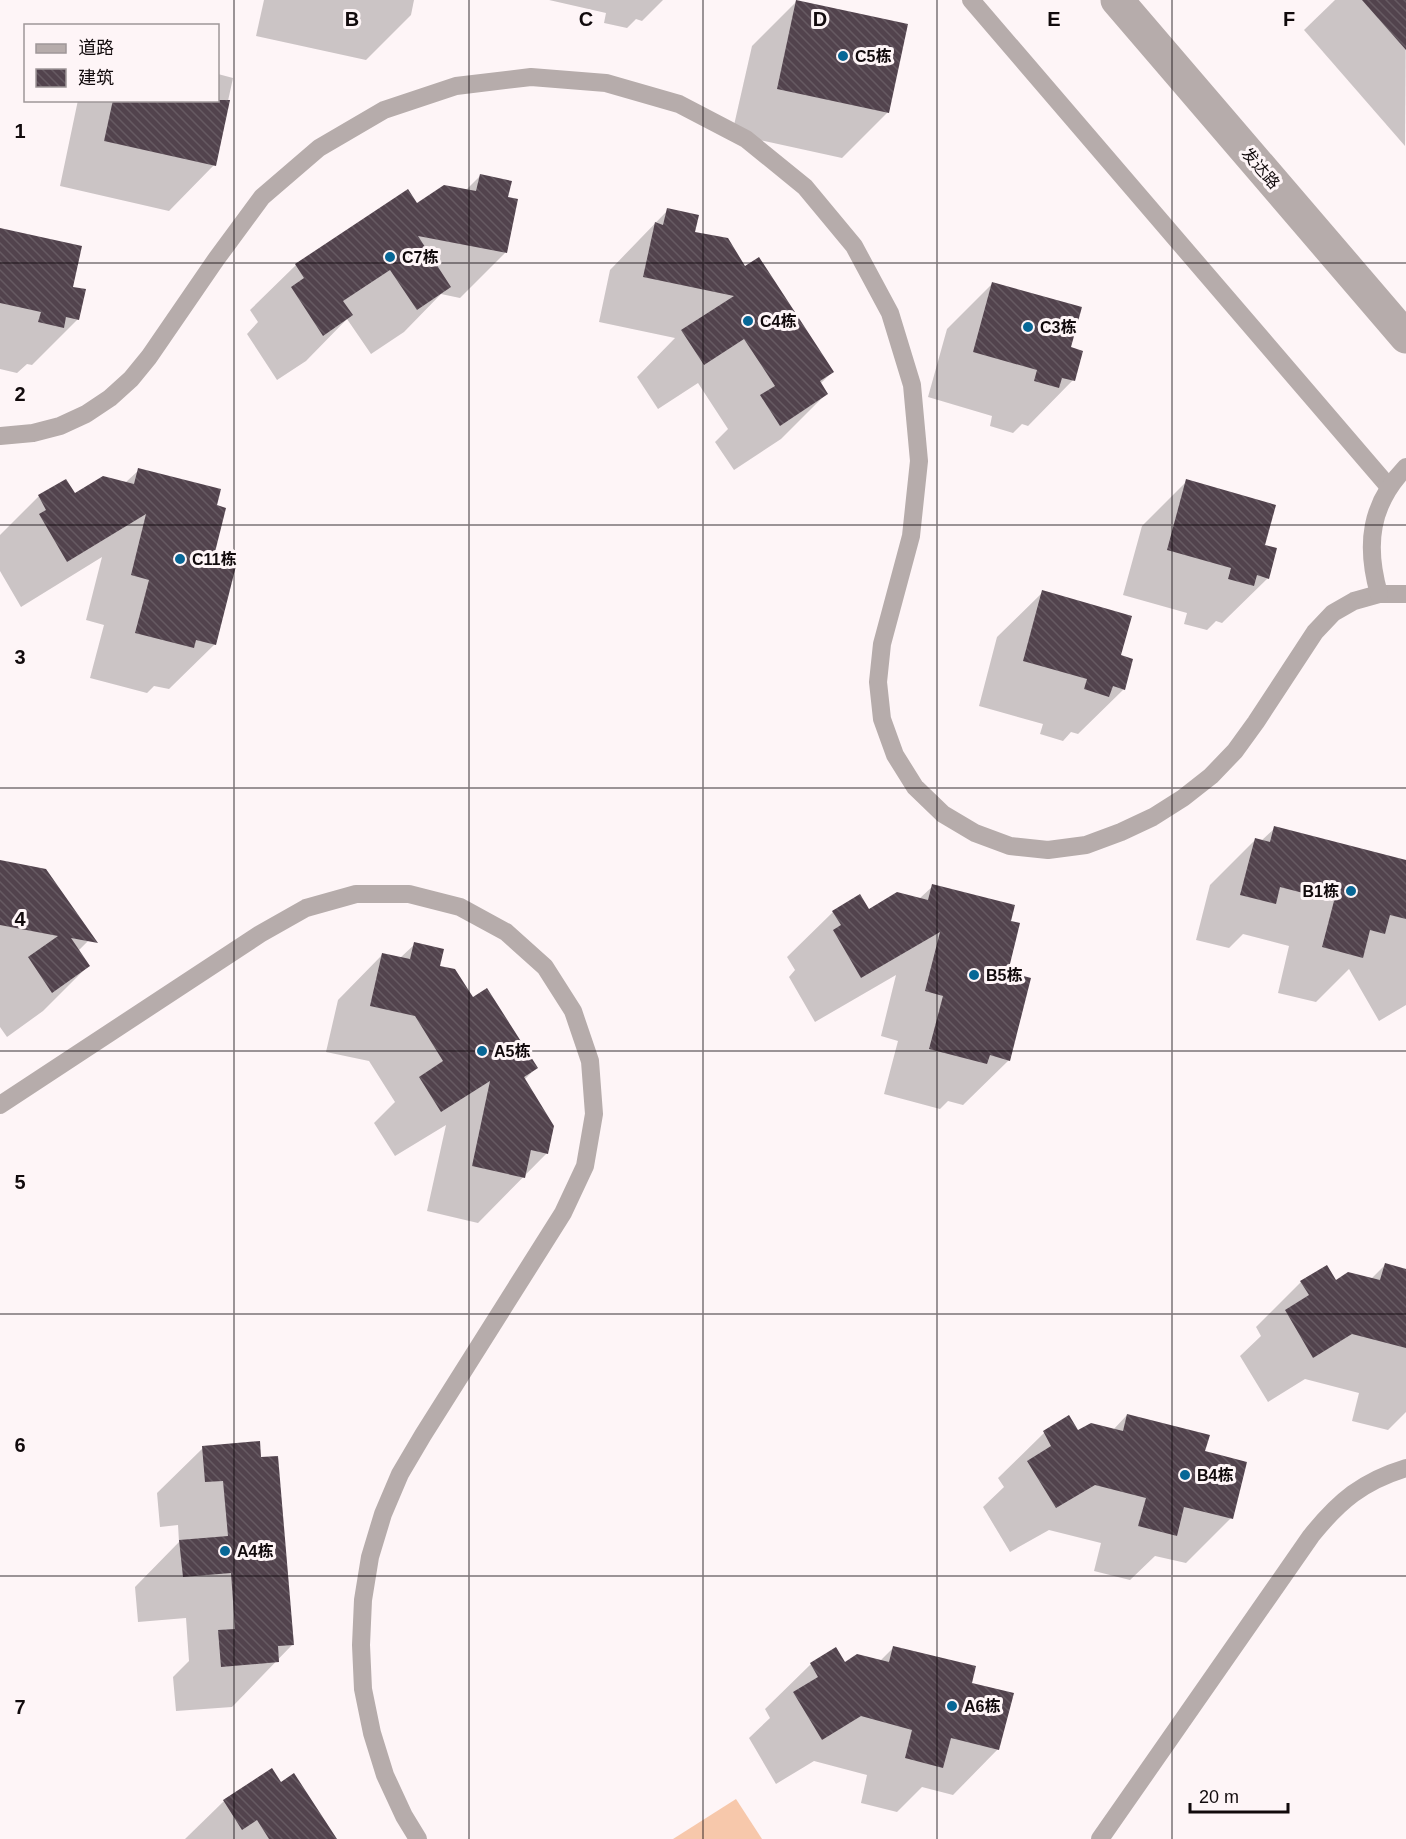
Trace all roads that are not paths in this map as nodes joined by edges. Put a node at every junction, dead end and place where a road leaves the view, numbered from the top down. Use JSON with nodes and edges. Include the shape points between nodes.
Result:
{"nodes":[{"id":1,"x":971,"y":0,"type":"edge"},
{"id":2,"x":1117,"y":0,"type":"edge"},
{"id":3,"x":1406,"y":337,"type":"edge"},
{"id":4,"x":0,"y":436,"type":"edge"},
{"id":5,"x":1406,"y":467,"type":"edge"},
{"id":6,"x":1389,"y":487,"type":"junction"},
{"id":7,"x":1379,"y":594,"type":"junction"},
{"id":8,"x":1406,"y":594,"type":"edge"},
{"id":9,"x":0,"y":1105,"type":"edge"},
{"id":10,"x":1406,"y":1468,"type":"edge"},
{"id":11,"x":418,"y":1839,"type":"edge"},
{"id":12,"x":1100,"y":1839,"type":"edge"}],
"edges":[{"from":1,"to":6,"type":"lane"},
{"from":2,"to":3,"type":"street","name":"发达路"},
{"from":4,"to":7,"type":"lane","via":[[60,426],[86,414],[131,380],[262,197],[337,137],[384,110],[456,86],[531,77],[606,83],[679,104],[746,139],[806,187],[854,246],[890,313],[912,385],[919,461],[911,536],[882,644],[878,682],[882,719],[895,755],[915,787],[942,814],[975,834],[1010,846],[1048,849],[1086,845],[1153,817],[1211,776],[1235,751],[1315,632],[1333,613],[1354,600]]},
{"from":5,"to":6,"type":"lane"},
{"from":6,"to":7,"type":"lane","via":[[1377,512],[1370,553]]},
{"from":7,"to":8,"type":"lane"},
{"from":9,"to":11,"type":"lane","via":[[260,934],[306,908],[356,894],[409,894],[460,907],[488,921],[545,967],[573,1011],[590,1061],[594,1114],[585,1166],[562,1213],[400,1474],[370,1557],[361,1634],[363,1689],[386,1775]]},
{"from":10,"to":12,"type":"lane","via":[[1357,1489],[1331,1510]]}]}
